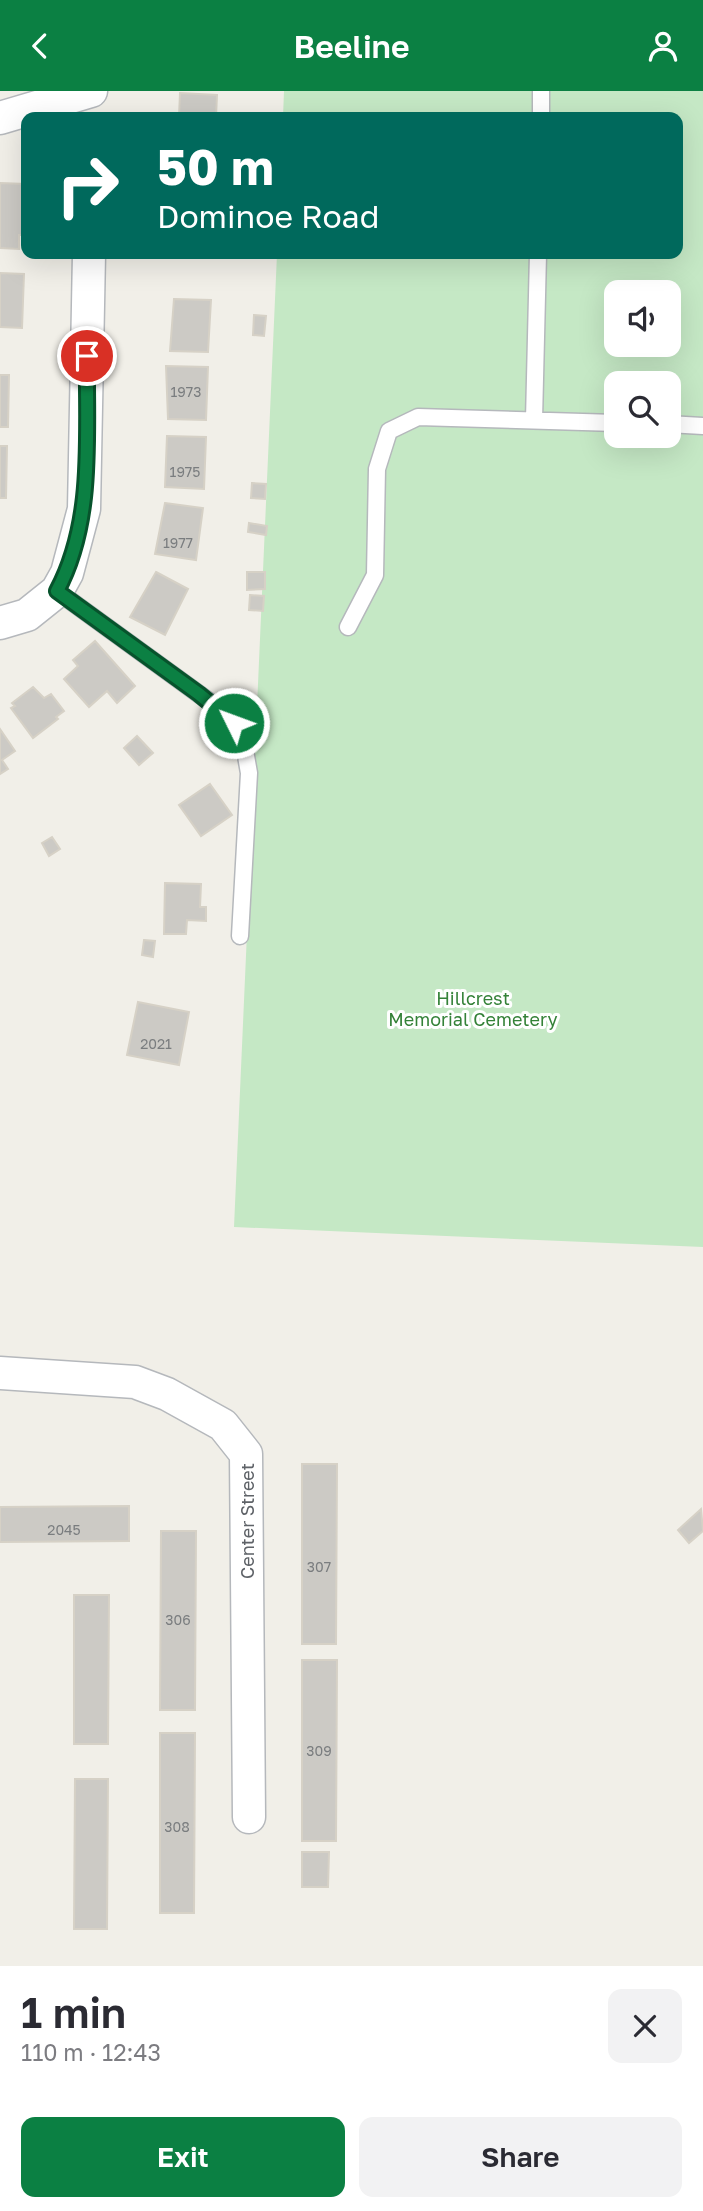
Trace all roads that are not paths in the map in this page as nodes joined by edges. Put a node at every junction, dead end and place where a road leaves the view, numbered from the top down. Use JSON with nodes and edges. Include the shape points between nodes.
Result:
{"nodes":[{"id":1,"x":92,"y":91,"type":"edge"},
{"id":2,"x":541,"y":91,"type":"edge"},
{"id":3,"x":91,"y":112,"type":"edge"},
{"id":4,"x":541,"y":112,"type":"edge"},
{"id":5,"x":0,"y":118,"type":"edge"},
{"id":6,"x":89,"y":259,"type":"edge"},
{"id":7,"x":537,"y":259,"type":"edge"},
{"id":8,"x":534,"y":420,"type":"junction"},
{"id":9,"x":604,"y":423,"type":"edge"},
{"id":10,"x":681,"y":424,"type":"edge"},
{"id":11,"x":703,"y":425,"type":"edge"},
{"id":12,"x":57,"y":591,"type":"junction"},
{"id":13,"x":0,"y":623,"type":"edge"},
{"id":14,"x":348,"y":627,"type":"dead end"},
{"id":15,"x":240,"y":936,"type":"dead end"},
{"id":16,"x":0,"y":1373,"type":"edge"},
{"id":17,"x":249,"y":1817,"type":"dead end"}],
"edges":[{"from":1,"to":3,"type":"street"},
{"from":1,"to":5,"type":"street"},
{"from":2,"to":4,"type":"lane"},
{"from":6,"to":12,"type":"street","via":[[84,509],[67,573]]},
{"from":7,"to":8,"type":"lane"},
{"from":8,"to":9,"type":"lane"},
{"from":8,"to":14,"type":"lane","via":[[418,417],[389,431],[377,468],[376,575]]},
{"from":10,"to":11,"type":"lane"},
{"from":12,"to":13,"type":"street","via":[[27,615]]},
{"from":12,"to":15,"type":"lane","via":[[225,713],[243,739],[249,773]]},
{"from":16,"to":17,"type":"street","name":"Center Street","via":[[135,1382],[223,1425],[246,1454]]}]}
